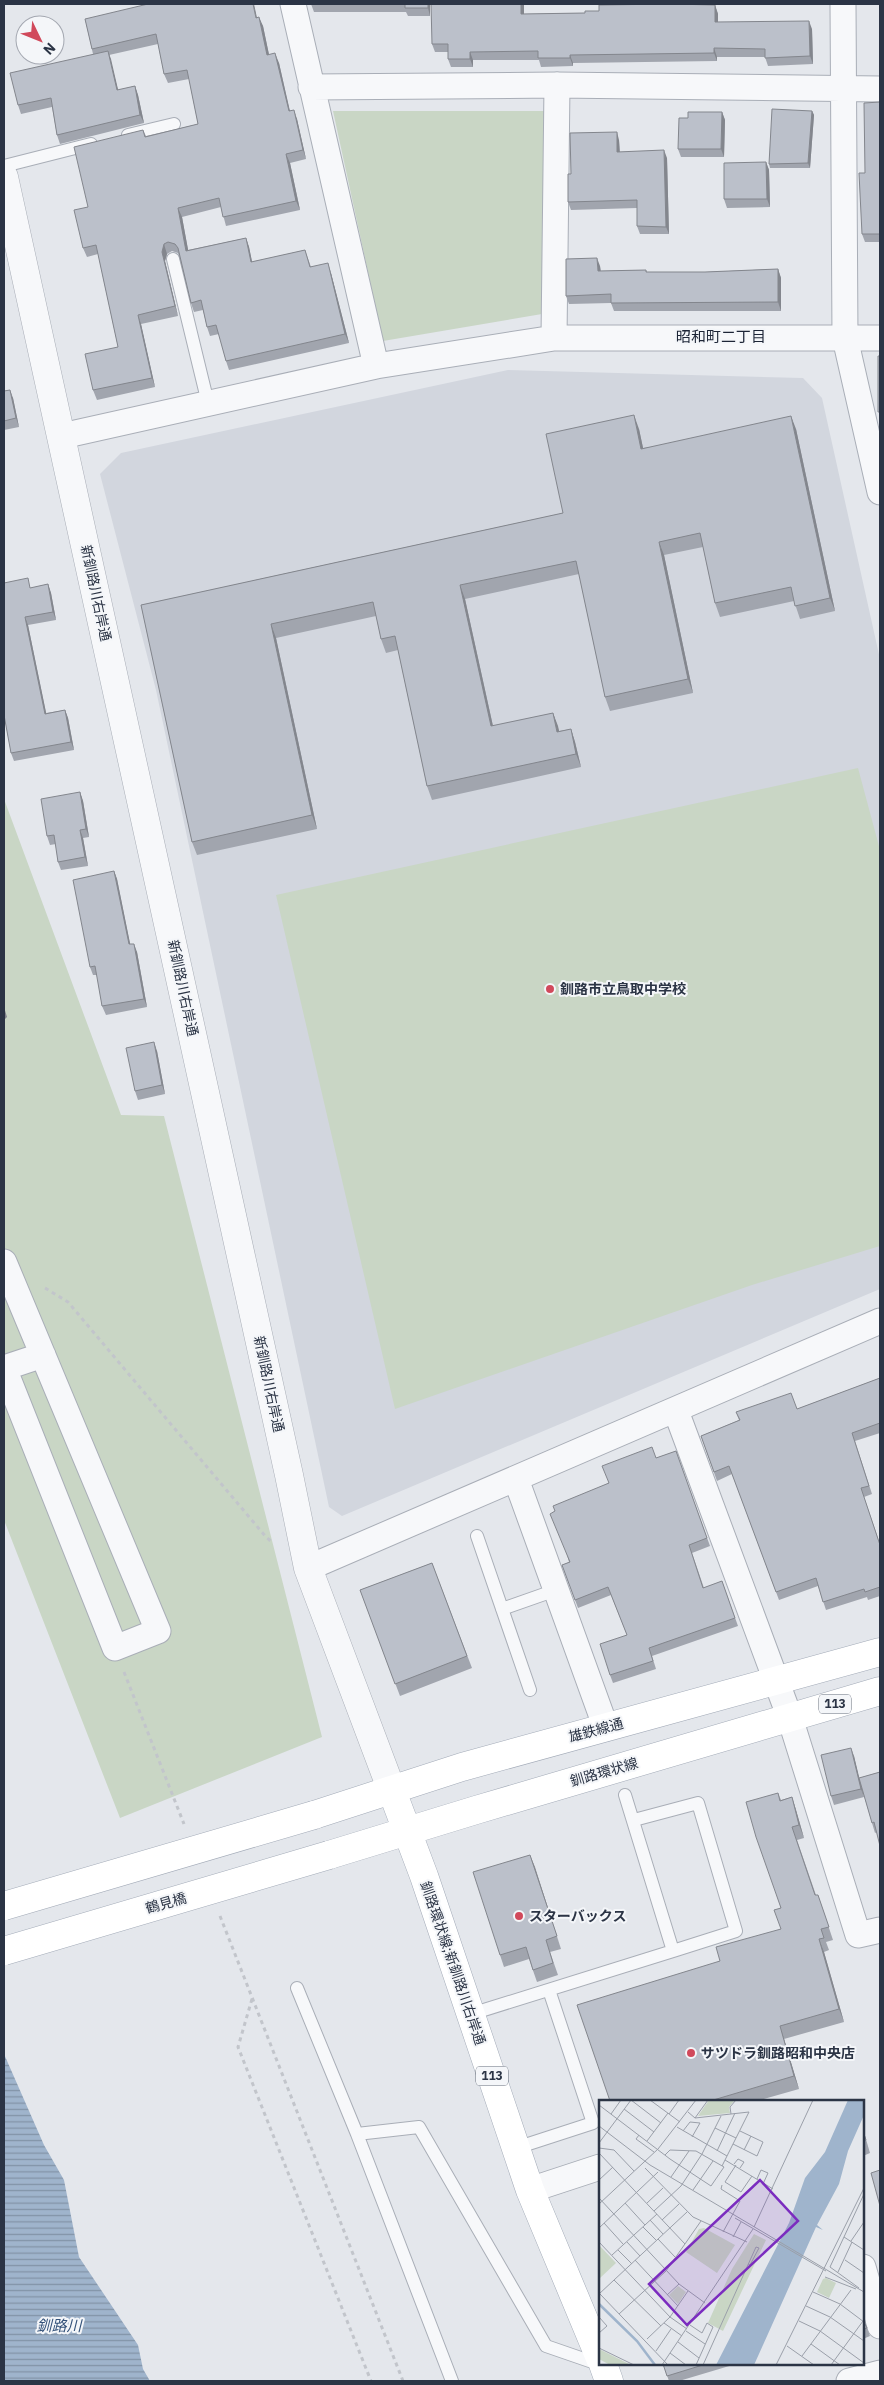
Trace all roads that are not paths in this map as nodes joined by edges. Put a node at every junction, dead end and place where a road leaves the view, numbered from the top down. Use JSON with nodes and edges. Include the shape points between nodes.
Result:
{"nodes":[{"id":1,"x":293,"y":4,"type":"edge"},
{"id":2,"x":843,"y":4,"type":"edge"},
{"id":3,"x":557,"y":86,"type":"junction"},
{"id":4,"x":311,"y":87,"type":"junction"},
{"id":5,"x":843,"y":89,"type":"junction"},
{"id":6,"x":880,"y":89,"type":"edge"},
{"id":7,"x":174,"y":124,"type":"dead end"},
{"id":8,"x":4,"y":166,"type":"edge"},
{"id":9,"x":4,"y":177,"type":"edge"},
{"id":10,"x":173,"y":259,"type":"edge"},
{"id":11,"x":554,"y":338,"type":"junction"},
{"id":12,"x":846,"y":338,"type":"junction"},
{"id":13,"x":880,"y":338,"type":"edge"},
{"id":14,"x":376,"y":366,"type":"junction"},
{"id":15,"x":208,"y":403,"type":"junction"},
{"id":16,"x":62,"y":436,"type":"junction"},
{"id":17,"x":880,"y":492,"type":"edge"},
{"id":18,"x":4,"y":1262,"type":"edge"},
{"id":19,"x":880,"y":1321,"type":"edge"},
{"id":20,"x":43,"y":1355,"type":"junction"},
{"id":21,"x":676,"y":1411,"type":"junction"},
{"id":22,"x":516,"y":1479,"type":"junction"},
{"id":23,"x":477,"y":1536,"type":"dead end"},
{"id":24,"x":308,"y":1568,"type":"junction"},
{"id":25,"x":556,"y":1590,"type":"junction"},
{"id":26,"x":502,"y":1609,"type":"junction"},
{"id":27,"x":880,"y":1652,"type":"edge"},
{"id":28,"x":776,"y":1682,"type":"junction"},
{"id":29,"x":530,"y":1690,"type":"dead end"},
{"id":30,"x":880,"y":1691,"type":"edge"},
{"id":31,"x":790,"y":1718,"type":"junction"},
{"id":32,"x":606,"y":1728,"type":"junction"},
{"id":33,"x":392,"y":1791,"type":"junction"},
{"id":34,"x":626,"y":1795,"type":"dead end"},
{"id":35,"x":634,"y":1820,"type":"junction"},
{"id":36,"x":407,"y":1832,"type":"junction"},
{"id":37,"x":329,"y":1855,"type":"joint"},
{"id":38,"x":4,"y":1906,"type":"edge"},
{"id":39,"x":880,"y":1930,"type":"edge"},
{"id":40,"x":4,"y":1951,"type":"edge"},
{"id":41,"x":674,"y":1951,"type":"junction"},
{"id":42,"x":296,"y":1988,"type":"dead end"},
{"id":43,"x":549,"y":1990,"type":"junction"},
{"id":44,"x":470,"y":2014,"type":"junction"},
{"id":45,"x":357,"y":2134,"type":"junction"},
{"id":46,"x":516,"y":2148,"type":"junction"},
{"id":47,"x":599,"y":2167,"type":"edge"},
{"id":48,"x":530,"y":2190,"type":"junction"},
{"id":49,"x":864,"y":2270,"type":"edge"},
{"id":50,"x":880,"y":2326,"type":"edge"},
{"id":51,"x":599,"y":2355,"type":"edge"},
{"id":52,"x":604,"y":2367,"type":"edge"},
{"id":53,"x":880,"y":2373,"type":"edge"},
{"id":54,"x":452,"y":2381,"type":"edge"},
{"id":55,"x":849,"y":2381,"type":"edge"}],
"edges":[{"from":1,"to":4,"type":"street"},
{"from":2,"to":5,"type":"street"},
{"from":3,"to":4,"type":"street"},
{"from":3,"to":5,"type":"street"},
{"from":3,"to":11,"type":"street"},
{"from":4,"to":14,"type":"street"},
{"from":5,"to":6,"type":"street"},
{"from":5,"to":12,"type":"street"},
{"from":7,"to":8,"type":"lane"},
{"from":9,"to":16,"type":"street","name":"新釧路川右岸通"},
{"from":10,"to":15,"type":"lane"},
{"from":11,"to":12,"type":"street"},
{"from":11,"to":14,"type":"street"},
{"from":12,"to":13,"type":"street"},
{"from":12,"to":17,"type":"street"},
{"from":14,"to":15,"type":"street"},
{"from":15,"to":16,"type":"street"},
{"from":16,"to":24,"type":"street","name":"新釧路川右岸通"},
{"from":18,"to":20,"type":"street"},
{"from":19,"to":21,"type":"street"},
{"from":20,"to":20,"type":"street","via":[[4,1368],[114,1648],[158,1631]]},
{"from":21,"to":22,"type":"street"},
{"from":21,"to":28,"type":"street"},
{"from":22,"to":24,"type":"street"},
{"from":22,"to":25,"type":"street"},
{"from":23,"to":26,"type":"lane"},
{"from":24,"to":33,"type":"street","name":"新釧路川右岸通"},
{"from":25,"to":26,"type":"lane"},
{"from":25,"to":32,"type":"street"},
{"from":26,"to":29,"type":"lane"},
{"from":27,"to":28,"type":"main road","name":"雄鉄線通"},
{"from":28,"to":31,"type":"street"},
{"from":28,"to":32,"type":"main road","name":"雄鉄線通"},
{"from":30,"to":31,"type":"main road","name":"釧路環状線","number":"113"},
{"from":31,"to":36,"type":"main road","name":"釧路環状線","number":"113"},
{"from":31,"to":39,"type":"street","via":[[858,1935]]},
{"from":32,"to":33,"type":"main road","name":"雄鉄線通","via":[[462,1767]]},
{"from":33,"to":36,"type":"main road","name":"釧路環状線;新釧路川右岸通","number":"113"},
{"from":33,"to":38,"type":"main road","name":"雄鉄線通","bridge":true},
{"from":34,"to":35,"type":"lane"},
{"from":35,"to":41,"type":"lane"},
{"from":35,"to":41,"type":"lane","via":[[698,1803],[736,1931]]},
{"from":36,"to":37,"type":"main road","name":"釧路環状線","number":"113"},
{"from":36,"to":44,"type":"main road","name":"釧路環状線;新釧路川右岸通","number":"113"},
{"from":37,"to":40,"type":"main road","name":"鶴見橋","number":"113","bridge":true},
{"from":41,"to":43,"type":"lane"},
{"from":42,"to":45,"type":"lane"},
{"from":43,"to":44,"type":"lane"},
{"from":43,"to":46,"type":"lane","via":[[593,2123]]},
{"from":44,"to":46,"type":"main road","name":"釧路環状線;新釧路川右岸通","number":"113"},
{"from":45,"to":52,"type":"lane","via":[[419,2127],[546,2346]]},
{"from":45,"to":54,"type":"lane"},
{"from":46,"to":48,"type":"main road","name":"釧路環状線;新釧路川右岸通","number":"113"},
{"from":47,"to":48,"type":"street"},
{"from":48,"to":51,"type":"main road","name":"釧路環状線;新釧路川右岸通","number":"113"},
{"from":49,"to":50,"type":"street"},
{"from":53,"to":55,"type":"street"}]}
